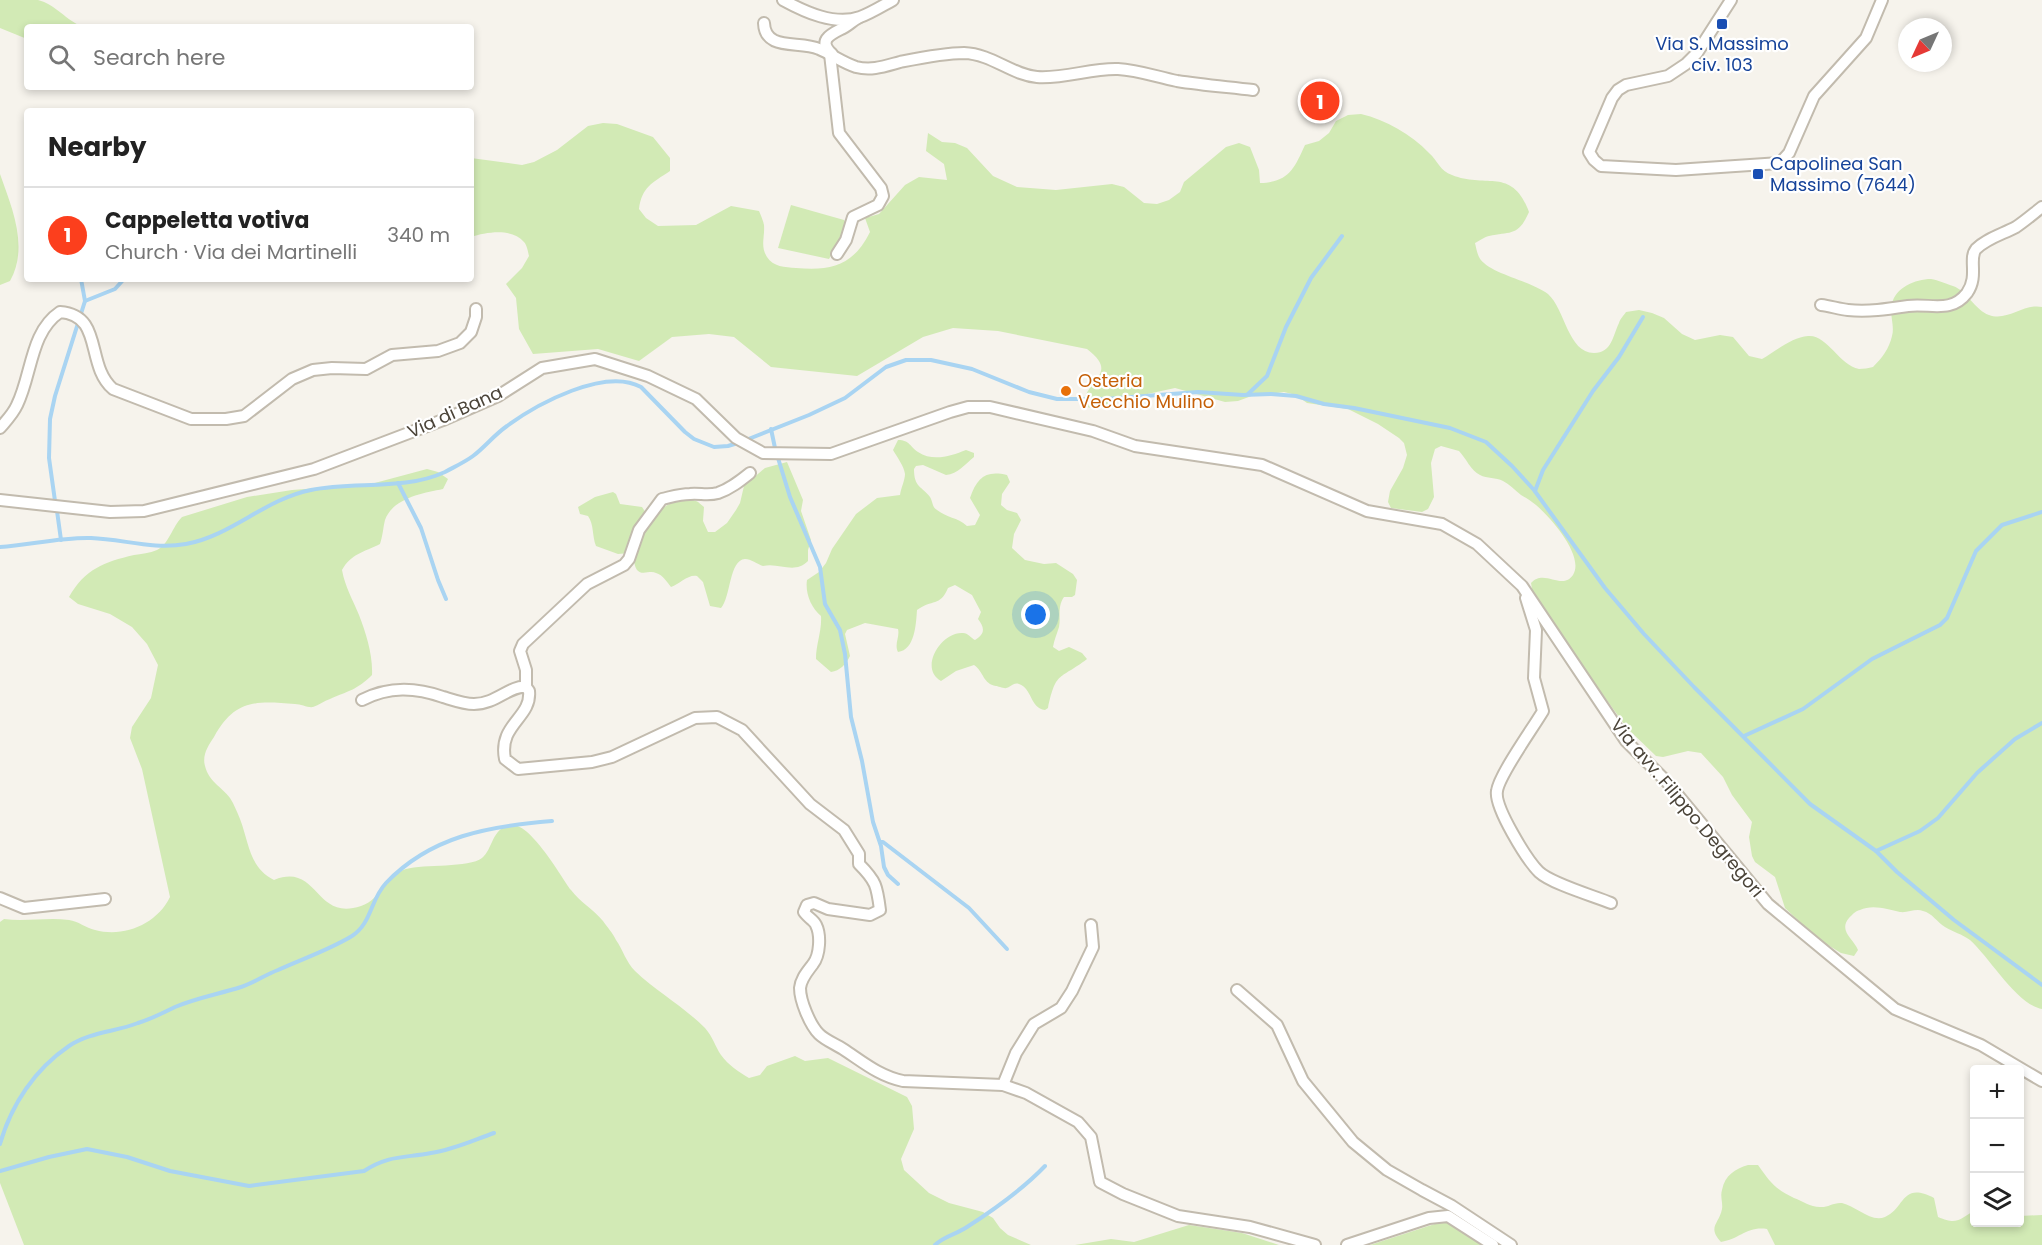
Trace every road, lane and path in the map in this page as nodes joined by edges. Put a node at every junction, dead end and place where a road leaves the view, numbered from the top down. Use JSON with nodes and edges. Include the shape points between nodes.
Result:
{"nodes":[{"id":1,"x":783,"y":0,"type":"edge"},
{"id":2,"x":893,"y":0,"type":"edge"},
{"id":3,"x":1731,"y":0,"type":"edge"},
{"id":4,"x":1882,"y":0,"type":"edge"},
{"id":5,"x":858,"y":18,"type":"junction"},
{"id":6,"x":764,"y":22,"type":"dead end"},
{"id":7,"x":832,"y":56,"type":"junction"},
{"id":8,"x":1254,"y":90,"type":"dead end"},
{"id":9,"x":2042,"y":207,"type":"edge"},
{"id":10,"x":837,"y":254,"type":"dead end"},
{"id":11,"x":1821,"y":305,"type":"dead end"},
{"id":12,"x":476,"y":309,"type":"dead end"},
{"id":13,"x":0,"y":428,"type":"edge"},
{"id":14,"x":1093,"y":431,"type":"joint"},
{"id":15,"x":750,"y":473,"type":"dead end"},
{"id":16,"x":0,"y":500,"type":"edge"},
{"id":17,"x":1522,"y":586,"type":"junction"},
{"id":18,"x":526,"y":687,"type":"junction"},
{"id":19,"x":362,"y":700,"type":"dead end"},
{"id":20,"x":0,"y":898,"type":"edge"},
{"id":21,"x":105,"y":899,"type":"dead end"},
{"id":22,"x":1611,"y":903,"type":"dead end"},
{"id":23,"x":1091,"y":925,"type":"dead end"},
{"id":24,"x":1237,"y":990,"type":"dead end"},
{"id":25,"x":2042,"y":1080,"type":"edge"},
{"id":26,"x":1003,"y":1084,"type":"junction"},
{"id":27,"x":1315,"y":1245,"type":"edge"},
{"id":28,"x":1347,"y":1245,"type":"edge"},
{"id":29,"x":1493,"y":1245,"type":"edge"},
{"id":30,"x":1511,"y":1245,"type":"edge"}],
"edges":[{"from":1,"to":5,"type":"street","via":[[831,19]]},
{"from":2,"to":5,"type":"street"},
{"from":3,"to":4,"type":"street","via":[[1686,64],[1668,76],[1618,90],[1589,152],[1601,166],[1676,170],[1780,163],[1790,153],[1814,96],[1866,38]]},
{"from":5,"to":7,"type":"street","via":[[830,34],[826,40]]},
{"from":6,"to":7,"type":"street","via":[[764,31],[776,41],[817,47]]},
{"from":7,"to":8,"type":"street","via":[[856,67],[883,68],[965,53],[1036,77],[1121,69]]},
{"from":7,"to":10,"type":"street","via":[[839,133],[883,196],[878,205],[853,218]]},
{"from":9,"to":11,"type":"street","via":[[1975,251],[1972,284],[1959,302],[1950,306],[1872,311]]},
{"from":12,"to":13,"type":"street","via":[[471,332],[460,343],[438,351],[392,355],[366,369],[313,370],[292,379],[244,416],[226,419],[191,419],[113,388],[100,373],[88,326],[80,317],[60,312],[45,325],[16,408]]},
{"from":14,"to":16,"type":"street","name":"Via di Bana","via":[[990,407],[968,406],[831,454],[763,453],[736,438],[696,399],[648,376],[594,359],[542,368],[498,396],[314,469],[144,511],[110,512]]},
{"from":14,"to":17,"type":"street","name":"Via avv. Filippo Degregori","via":[[1135,446],[1262,465],[1367,511],[1442,524],[1477,544]]},
{"from":15,"to":18,"type":"street","via":[[718,493],[662,499],[639,530],[624,565],[587,584],[523,644],[520,651]]},
{"from":17,"to":22,"type":"street","via":[[1536,630],[1534,678],[1543,711],[1504,774],[1496,799],[1508,825],[1540,872]]},
{"from":17,"to":25,"type":"street","name":"Via avv. Filippo Degregori","via":[[1626,741],[1667,782],[1767,904],[1895,1008],[1982,1045]]},
{"from":18,"to":19,"type":"street","via":[[516,687],[495,700],[475,704],[406,688]]},
{"from":18,"to":26,"type":"street","via":[[528,700],[504,740],[505,759],[518,769],[612,758],[695,718],[717,717],[742,730],[810,804],[844,830],[878,893],[880,910],[870,915],[814,903],[807,905],[804,912],[816,923],[820,938],[815,963],[806,971],[800,988],[805,1010],[820,1035],[891,1078]]},
{"from":20,"to":21,"type":"street","via":[[24,908]]},
{"from":23,"to":26,"type":"street","via":[[1093,947],[1072,991],[1061,1008],[1034,1024]]},
{"from":24,"to":30,"type":"street","via":[[1277,1025],[1303,1081],[1353,1142],[1387,1170]]},
{"from":26,"to":27,"type":"street","via":[[1078,1122],[1091,1137],[1100,1182],[1122,1194],[1178,1216],[1250,1227]]},
{"from":28,"to":29,"type":"street","via":[[1429,1218],[1448,1216]]}]}
